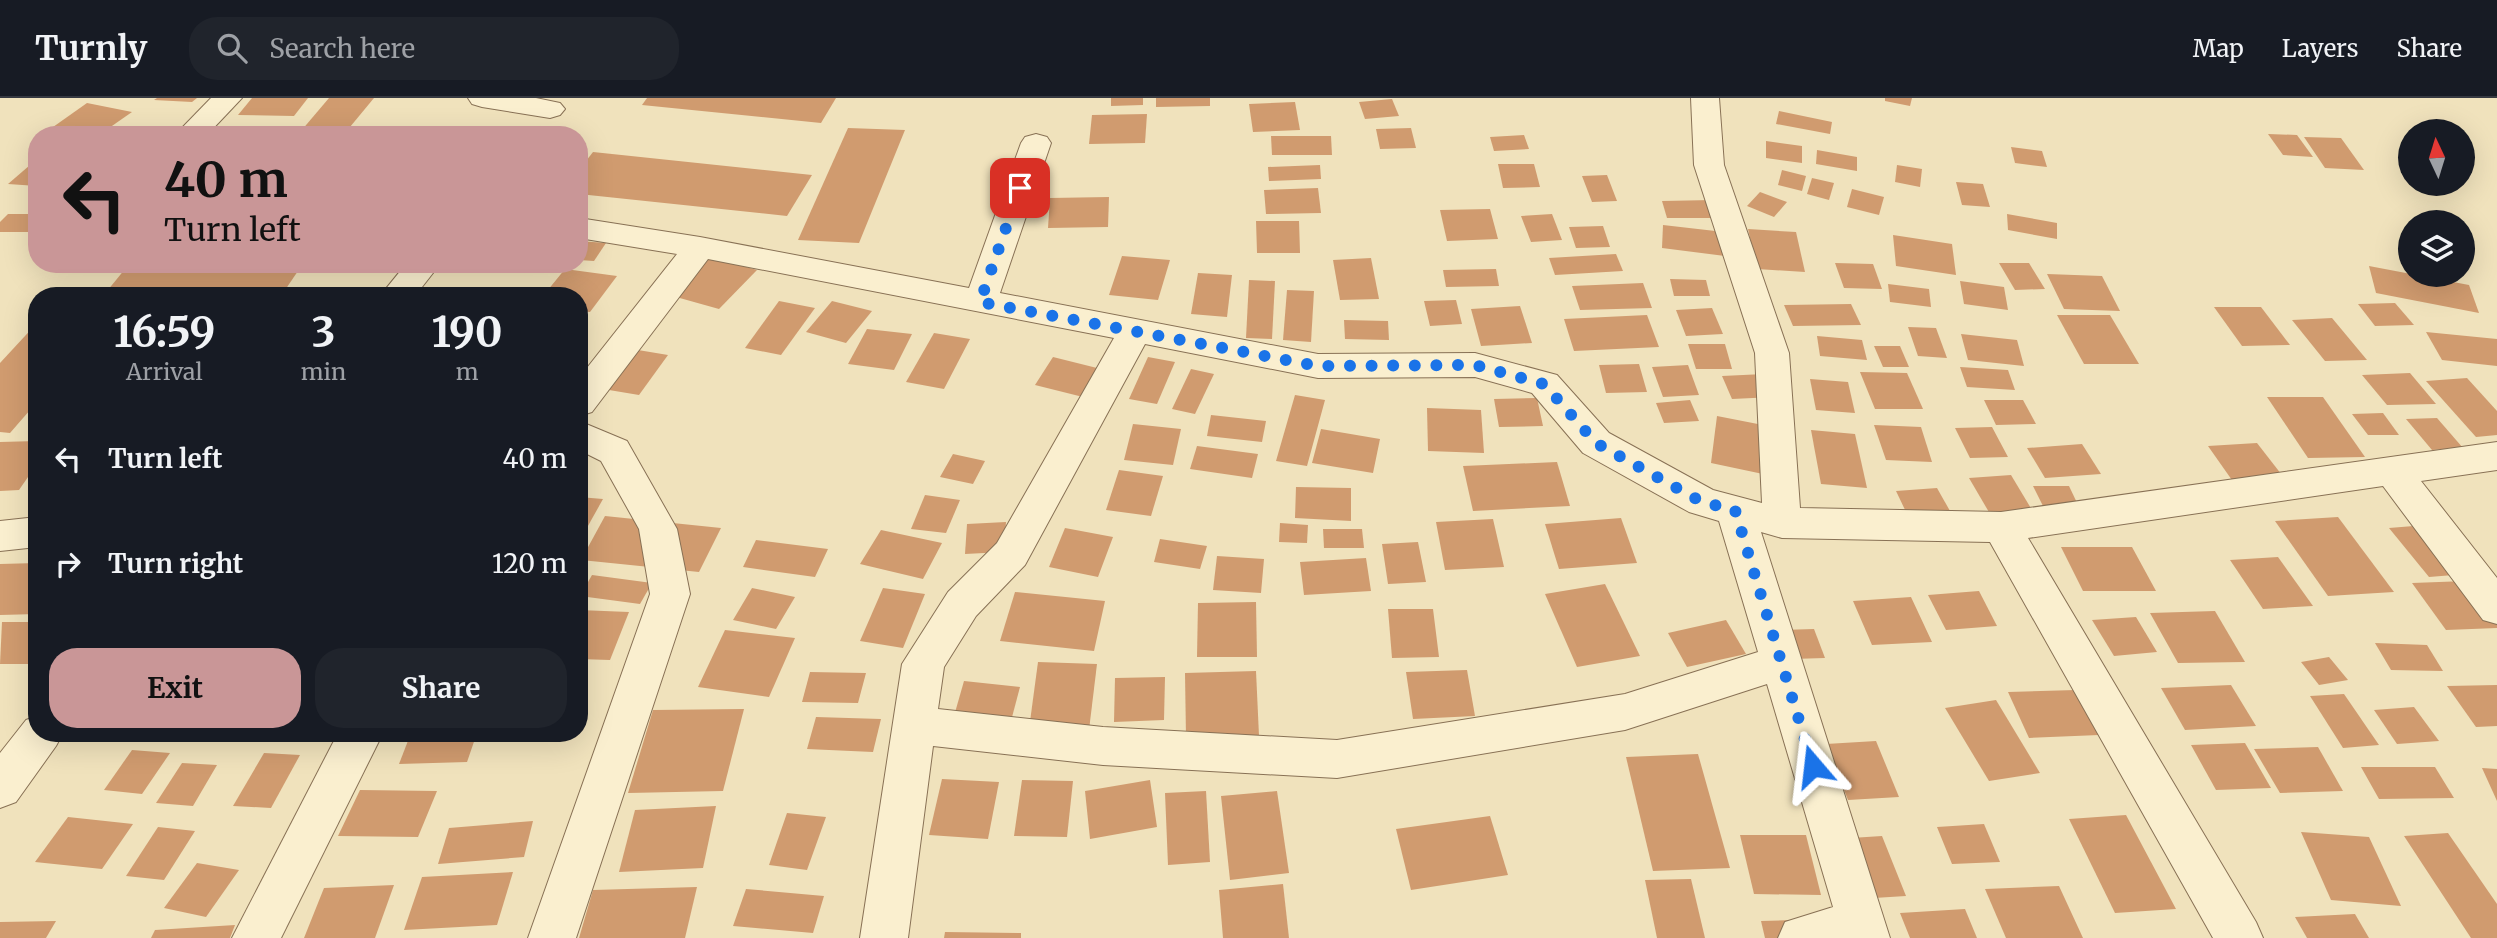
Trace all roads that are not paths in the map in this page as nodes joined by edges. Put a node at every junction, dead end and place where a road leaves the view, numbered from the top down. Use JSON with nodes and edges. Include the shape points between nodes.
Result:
{"nodes":[{"id":1,"x":228,"y":98,"type":"edge"},
{"id":2,"x":482,"y":98,"type":"edge"},
{"id":3,"x":1704,"y":98,"type":"edge"},
{"id":4,"x":554,"y":103,"type":"edge"},
{"id":5,"x":199,"y":126,"type":"edge"},
{"id":6,"x":537,"y":126,"type":"edge"},
{"id":7,"x":1037,"y":143,"type":"dead end"},
{"id":8,"x":588,"y":229,"type":"edge"},
{"id":9,"x":700,"y":247,"type":"junction"},
{"id":10,"x":416,"y":273,"type":"edge"},
{"id":11,"x":405,"y":287,"type":"edge"},
{"id":12,"x":980,"y":302,"type":"junction"},
{"id":13,"x":1135,"y":331,"type":"junction"},
{"id":14,"x":588,"y":391,"type":"edge"},
{"id":15,"x":588,"y":438,"type":"edge"},
{"id":16,"x":2497,"y":456,"type":"edge"},
{"id":17,"x":2393,"y":472,"type":"junction"},
{"id":18,"x":1735,"y":510,"type":"junction"},
{"id":19,"x":1782,"y":523,"type":"junction"},
{"id":20,"x":2001,"y":527,"type":"junction"},
{"id":21,"x":28,"y":533,"type":"edge"},
{"id":22,"x":0,"y":536,"type":"edge"},
{"id":23,"x":2497,"y":608,"type":"edge"},
{"id":24,"x":1782,"y":662,"type":"junction"},
{"id":25,"x":914,"y":725,"type":"junction"},
{"id":26,"x":34,"y":742,"type":"edge"},
{"id":27,"x":356,"y":742,"type":"edge"},
{"id":28,"x":0,"y":788,"type":"edge"},
{"id":29,"x":1864,"y":931,"type":"edge"},
{"id":30,"x":256,"y":938,"type":"edge"},
{"id":31,"x":552,"y":938,"type":"edge"},
{"id":32,"x":884,"y":938,"type":"edge"},
{"id":33,"x":1802,"y":938,"type":"edge"},
{"id":34,"x":2239,"y":938,"type":"edge"}],
"edges":[{"from":1,"to":5,"type":"street"},
{"from":2,"to":4,"type":"street"},
{"from":3,"to":19,"type":"street","via":[[1709,166],[1772,353]]},
{"from":4,"to":6,"type":"street"},
{"from":7,"to":12,"type":"street"},
{"from":8,"to":9,"type":"street"},
{"from":9,"to":12,"type":"street"},
{"from":9,"to":14,"type":"street"},
{"from":10,"to":11,"type":"street"},
{"from":12,"to":13,"type":"street"},
{"from":13,"to":18,"type":"street","via":[[1318,366],[1475,365],[1544,384],[1596,443],[1702,502]]},
{"from":13,"to":25,"type":"street","via":[[1011,554],[962,604],[923,664]]},
{"from":15,"to":31,"type":"street","via":[[614,451],[658,529],[670,594]]},
{"from":16,"to":17,"type":"street"},
{"from":17,"to":20,"type":"street"},
{"from":17,"to":23,"type":"street"},
{"from":18,"to":19,"type":"street"},
{"from":18,"to":24,"type":"street"},
{"from":19,"to":20,"type":"street"},
{"from":20,"to":34,"type":"street"},
{"from":21,"to":22,"type":"street"},
{"from":24,"to":25,"type":"street","via":[[1625,712],[1338,759],[1103,746]]},
{"from":24,"to":29,"type":"street"},
{"from":25,"to":32,"type":"street"},
{"from":26,"to":28,"type":"street"},
{"from":27,"to":30,"type":"street"},
{"from":29,"to":33,"type":"street"}]}
